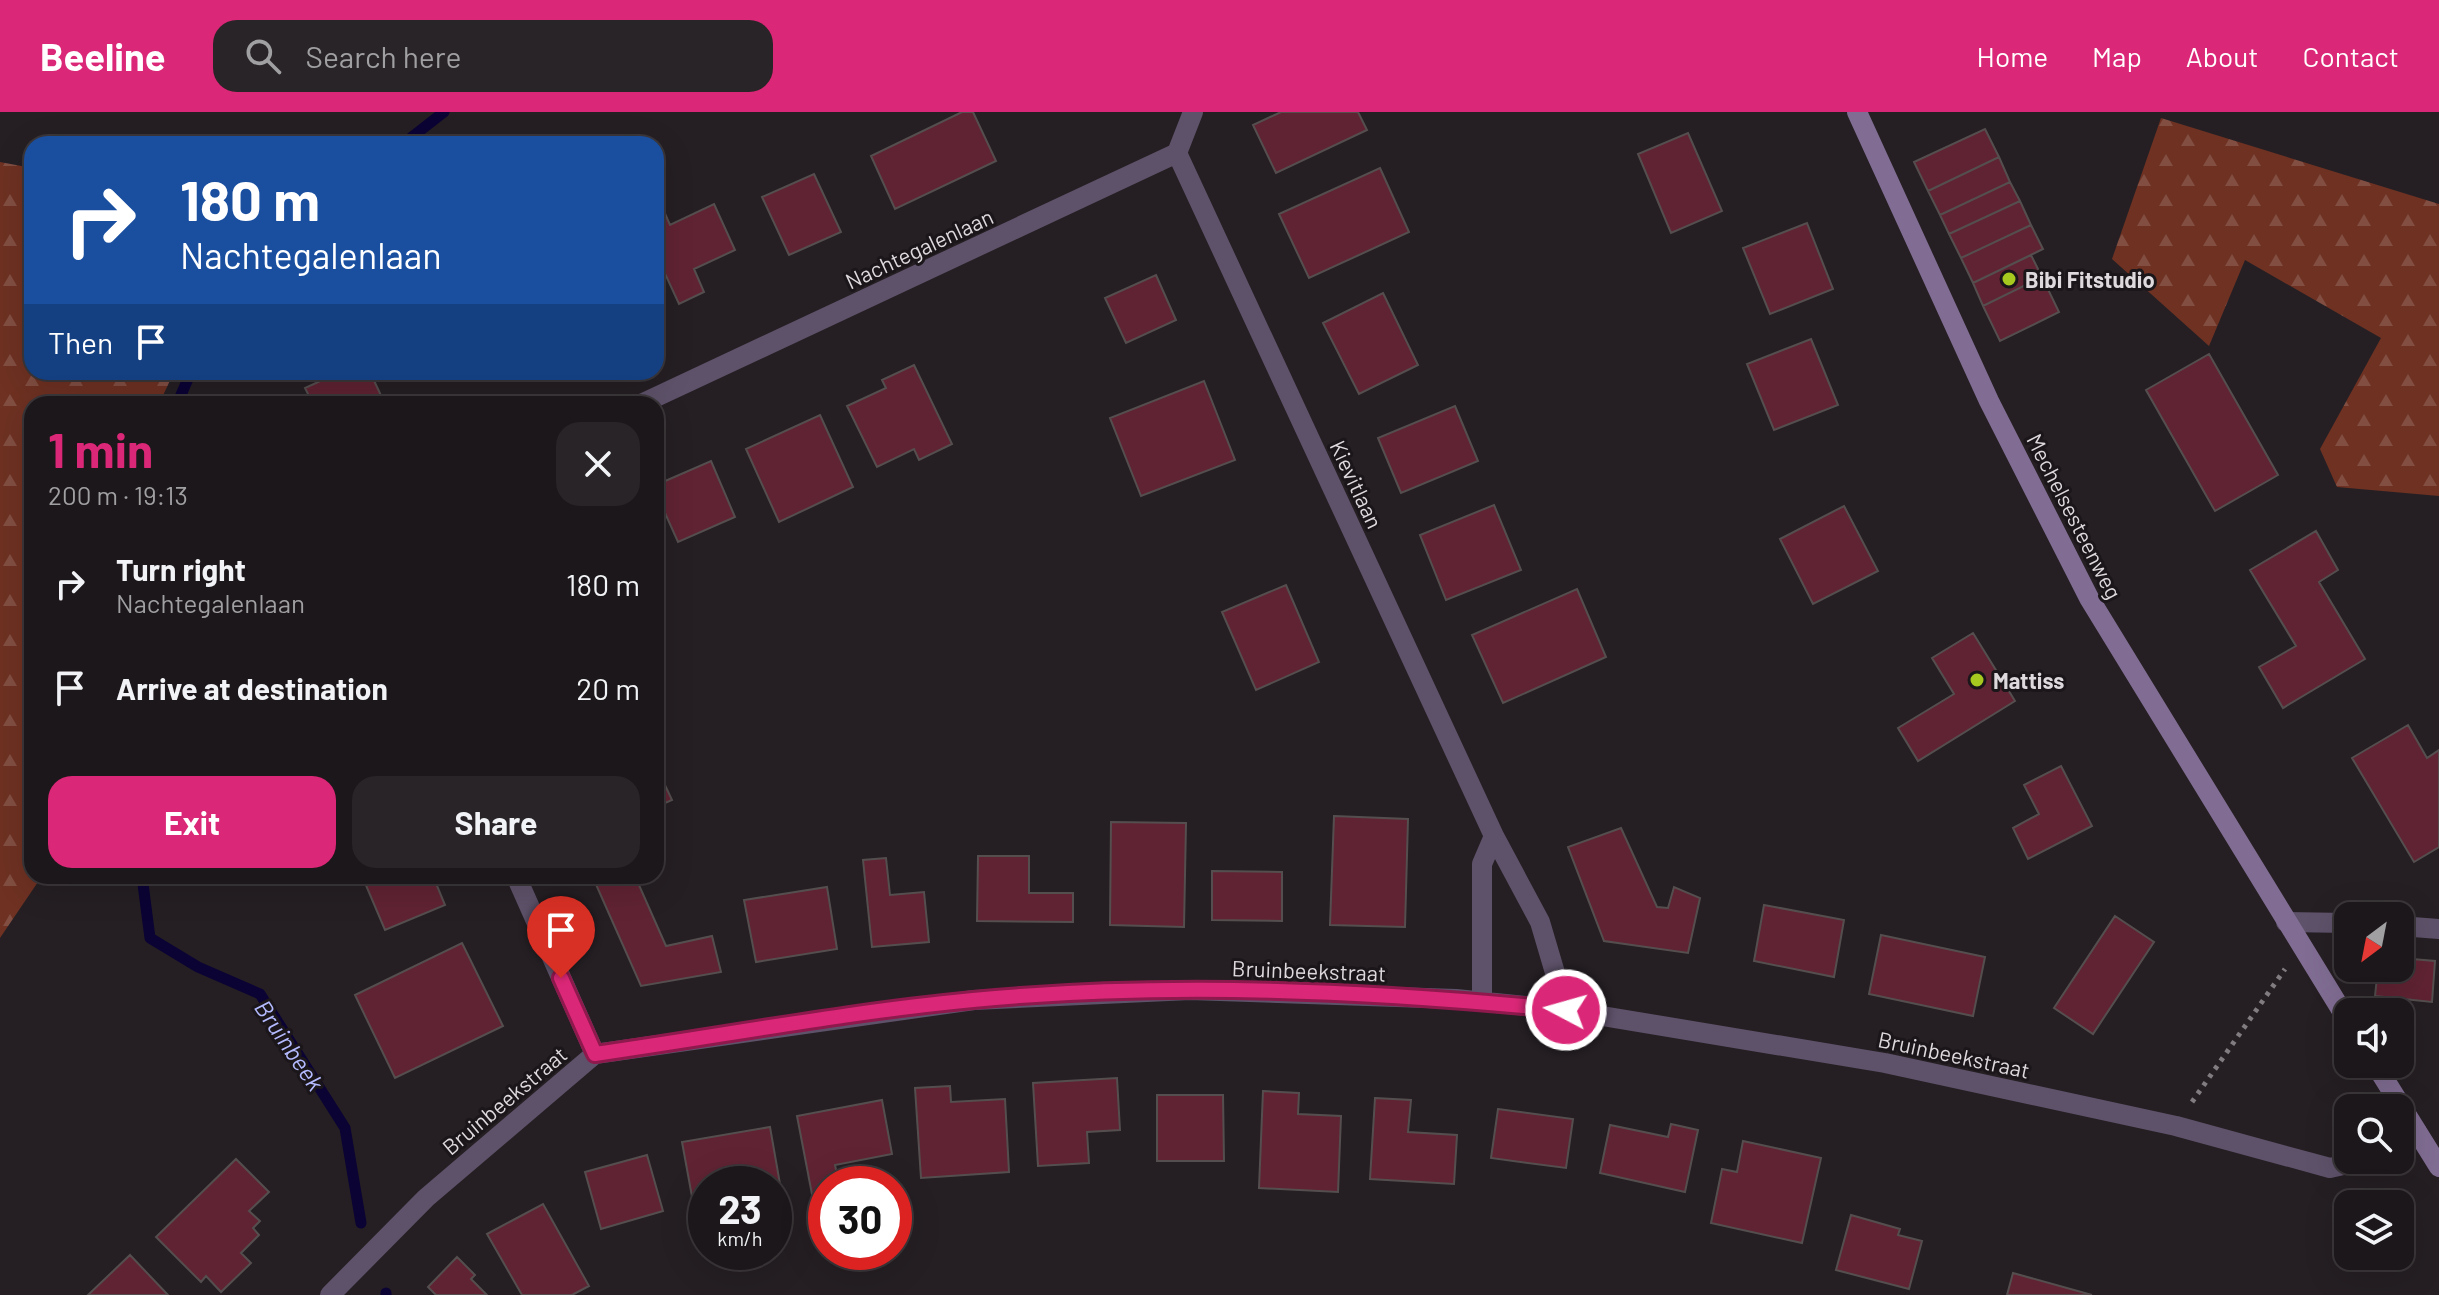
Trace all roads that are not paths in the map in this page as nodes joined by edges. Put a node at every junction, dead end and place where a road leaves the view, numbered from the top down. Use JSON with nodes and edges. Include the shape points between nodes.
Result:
{"nodes":[{"id":1,"x":1193,"y":112,"type":"edge"},
{"id":2,"x":1857,"y":112,"type":"edge"},
{"id":3,"x":1177,"y":153,"type":"junction"},
{"id":4,"x":658,"y":396,"type":"edge"},
{"id":5,"x":1494,"y":836,"type":"junction"},
{"id":6,"x":520,"y":884,"type":"edge"},
{"id":7,"x":2286,"y":922,"type":"junction"},
{"id":8,"x":2334,"y":923,"type":"edge"},
{"id":9,"x":2414,"y":927,"type":"edge"},
{"id":10,"x":2439,"y":929,"type":"edge"},
{"id":11,"x":2334,"y":999,"type":"edge"},
{"id":12,"x":1482,"y":1002,"type":"junction"},
{"id":13,"x":1566,"y":1010,"type":"junction"},
{"id":14,"x":595,"y":1054,"type":"junction"},
{"id":15,"x":2414,"y":1142,"type":"edge"},
{"id":16,"x":2334,"y":1167,"type":"edge"},
{"id":17,"x":2439,"y":1167,"type":"edge"},
{"id":18,"x":330,"y":1295,"type":"edge"}],
"edges":[{"from":1,"to":3,"type":"street"},
{"from":2,"to":7,"type":"street","name":"Mechelsesteenweg","via":[[1989,401],[2089,598]]},
{"from":3,"to":4,"type":"street","name":"Nachtegalenlaan"},
{"from":3,"to":5,"type":"street","name":"Kievitlaan"},
{"from":5,"to":12,"type":"street","via":[[1482,864]]},
{"from":5,"to":13,"type":"street","name":"Kievitlaan","via":[[1540,922]]},
{"from":6,"to":14,"type":"street"},
{"from":7,"to":8,"type":"street"},
{"from":7,"to":11,"type":"street","name":"Mechelsesteenweg"},
{"from":9,"to":10,"type":"street"},
{"from":12,"to":13,"type":"street","name":"Bruinbeekstraat"},
{"from":12,"to":14,"type":"street","name":"Bruinbeekstraat","via":[[1190,990],[974,1000]]},
{"from":13,"to":16,"type":"street","name":"Bruinbeekstraat","via":[[1885,1063],[2176,1126]]},
{"from":14,"to":18,"type":"street","name":"Bruinbeekstraat","via":[[426,1198]]},
{"from":15,"to":17,"type":"street"}]}
